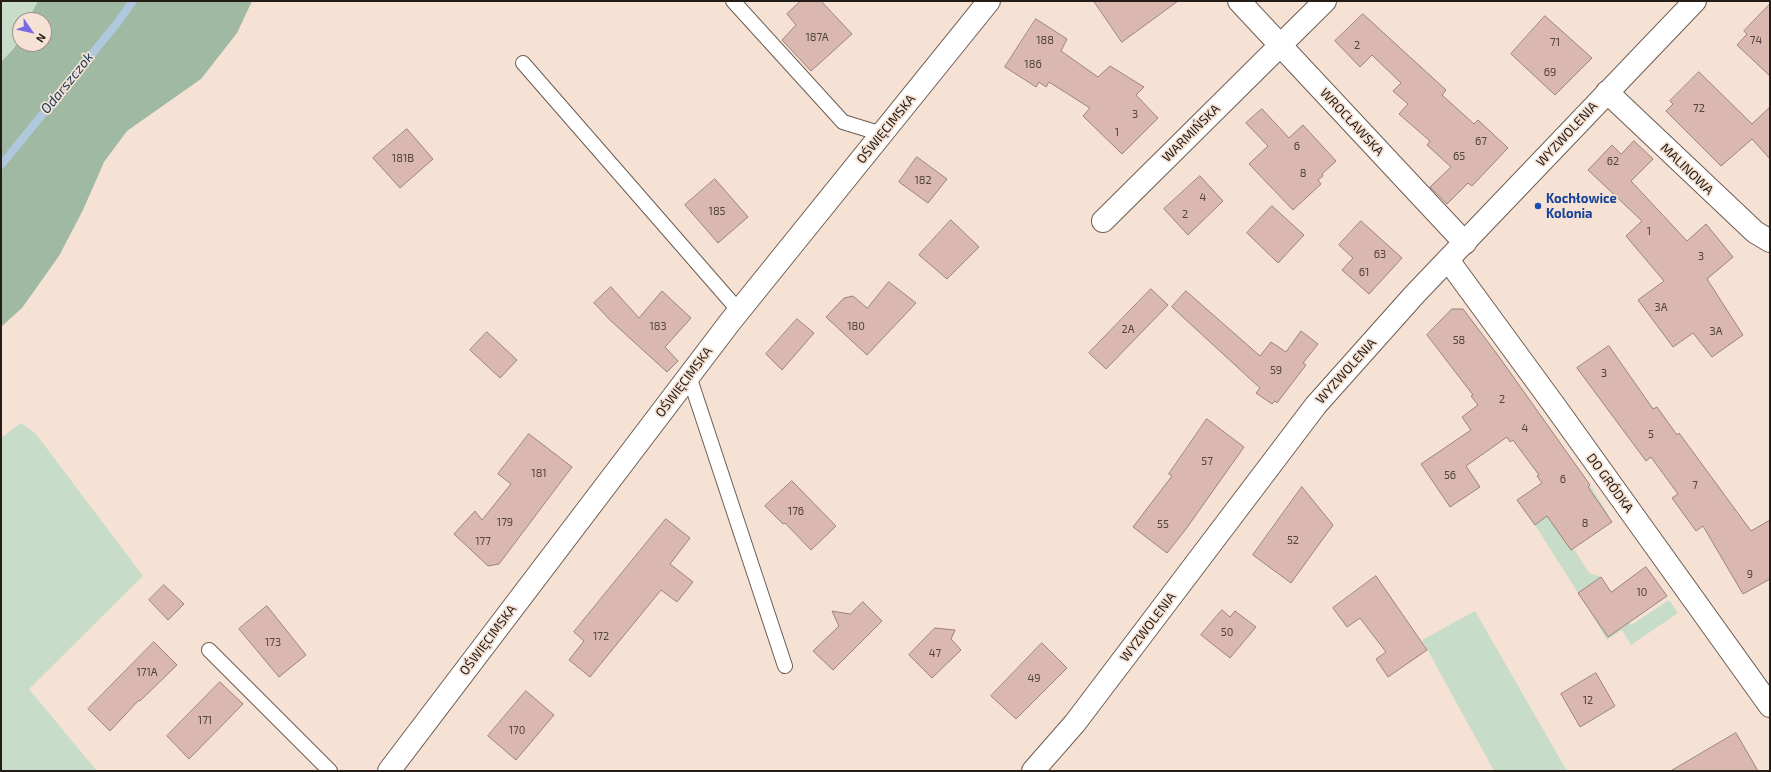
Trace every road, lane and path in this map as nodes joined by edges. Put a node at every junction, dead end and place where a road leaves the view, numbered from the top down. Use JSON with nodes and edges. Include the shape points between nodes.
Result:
{"nodes":[{"id":1,"x":734,"y":1,"type":"edge"},
{"id":2,"x":989,"y":1,"type":"edge"},
{"id":3,"x":1239,"y":1,"type":"edge"},
{"id":4,"x":1325,"y":1,"type":"edge"},
{"id":5,"x":1695,"y":1,"type":"edge"},
{"id":6,"x":1279,"y":45,"type":"junction"},
{"id":7,"x":523,"y":63,"type":"dead end"},
{"id":8,"x":1607,"y":92,"type":"junction"},
{"id":9,"x":882,"y":134,"type":"junction"},
{"id":10,"x":1103,"y":221,"type":"dead end"},
{"id":11,"x":1770,"y":241,"type":"edge"},
{"id":12,"x":1465,"y":243,"type":"junction"},
{"id":13,"x":1448,"y":260,"type":"junction"},
{"id":14,"x":739,"y":311,"type":"junction"},
{"id":15,"x":689,"y":376,"type":"junction"},
{"id":16,"x":209,"y":650,"type":"dead end"},
{"id":17,"x":785,"y":666,"type":"dead end"},
{"id":18,"x":1770,"y":706,"type":"edge"},
{"id":19,"x":330,"y":771,"type":"edge"},
{"id":20,"x":389,"y":771,"type":"edge"},
{"id":21,"x":1033,"y":771,"type":"edge"}],
"edges":[{"from":1,"to":9,"type":"lane","via":[[843,122]]},
{"from":2,"to":9,"type":"street","name":"OŚWIĘCIMSKA"},
{"from":3,"to":6,"type":"street","name":"WROCŁAWSKA"},
{"from":4,"to":6,"type":"street","name":"WARMIŃSKA"},
{"from":5,"to":8,"type":"street","name":"WYZWOLENIA"},
{"from":6,"to":10,"type":"street","name":"WARMIŃSKA"},
{"from":6,"to":12,"type":"street","name":"WROCŁAWSKA"},
{"from":7,"to":14,"type":"lane"},
{"from":8,"to":11,"type":"street","name":"MALINOWA","via":[[1755,232]]},
{"from":8,"to":12,"type":"street","name":"WYZWOLENIA"},
{"from":9,"to":14,"type":"street","name":"OŚWIĘCIMSKA"},
{"from":12,"to":13,"type":"street","name":"WYZWOLENIA"},
{"from":13,"to":18,"type":"street","name":"DO GRÓDKA"},
{"from":13,"to":21,"type":"street","name":"WYZWOLENIA","via":[[1316,405],[1075,723]]},
{"from":14,"to":15,"type":"street","name":"OŚWIĘCIMSKA"},
{"from":15,"to":17,"type":"lane"},
{"from":15,"to":20,"type":"street","name":"OŚWIĘCIMSKA"},
{"from":16,"to":19,"type":"lane"}]}
